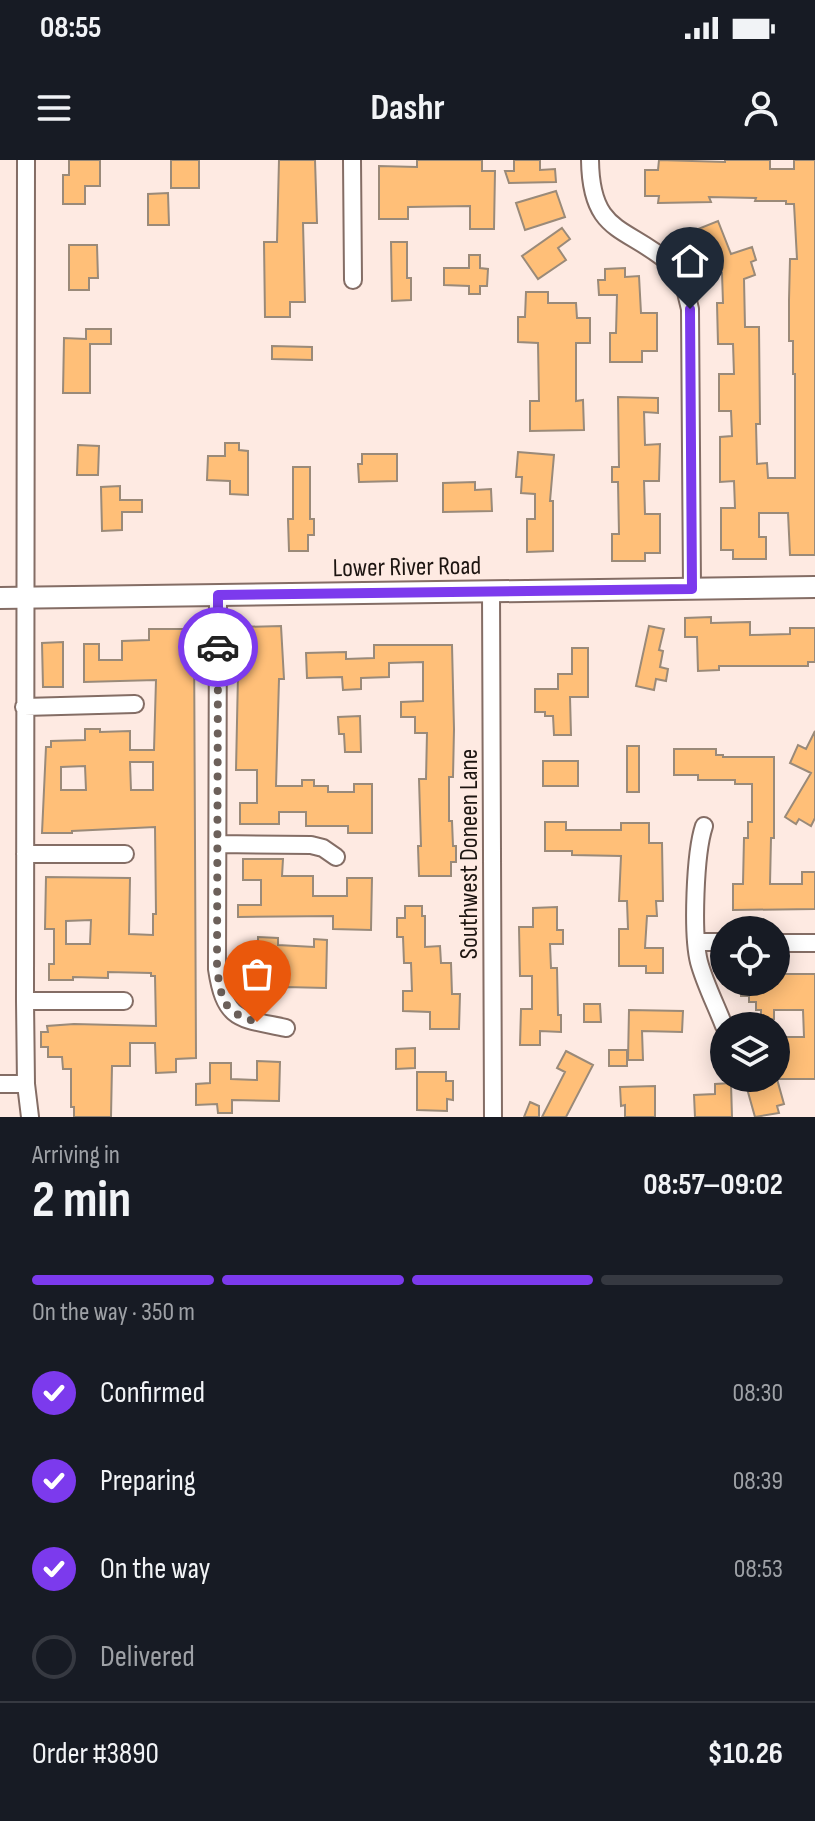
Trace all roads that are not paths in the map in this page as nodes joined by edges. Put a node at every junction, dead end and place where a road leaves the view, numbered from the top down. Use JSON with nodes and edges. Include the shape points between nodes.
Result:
{"nodes":[{"id":1,"x":26,"y":160,"type":"edge"},
{"id":2,"x":352,"y":160,"type":"edge"},
{"id":3,"x":590,"y":160,"type":"edge"},
{"id":4,"x":353,"y":280,"type":"dead end"},
{"id":5,"x":815,"y":587,"type":"edge"},
{"id":6,"x":692,"y":589,"type":"junction"},
{"id":7,"x":491,"y":591,"type":"junction"},
{"id":8,"x":218,"y":595,"type":"junction"},
{"id":9,"x":25,"y":597,"type":"junction"},
{"id":10,"x":0,"y":598,"type":"edge"},
{"id":11,"x":135,"y":704,"type":"dead end"},
{"id":12,"x":24,"y":707,"type":"junction"},
{"id":13,"x":704,"y":826,"type":"dead end"},
{"id":14,"x":218,"y":844,"type":"junction"},
{"id":15,"x":25,"y":854,"type":"junction"},
{"id":16,"x":125,"y":854,"type":"dead end"},
{"id":17,"x":336,"y":857,"type":"dead end"},
{"id":18,"x":696,"y":942,"type":"junction"},
{"id":19,"x":710,"y":942,"type":"edge"},
{"id":20,"x":790,"y":943,"type":"edge"},
{"id":21,"x":815,"y":943,"type":"edge"},
{"id":22,"x":25,"y":1001,"type":"junction"},
{"id":23,"x":124,"y":1001,"type":"dead end"},
{"id":24,"x":718,"y":1012,"type":"edge"},
{"id":25,"x":286,"y":1028,"type":"dead end"},
{"id":26,"x":0,"y":1084,"type":"edge"},
{"id":27,"x":26,"y":1084,"type":"junction"},
{"id":28,"x":30,"y":1117,"type":"edge"},
{"id":29,"x":493,"y":1117,"type":"edge"}],
"edges":[{"from":1,"to":9,"type":"street"},
{"from":2,"to":4,"type":"street"},
{"from":3,"to":6,"type":"street","via":[[591,188],[606,220],[673,266],[687,292]]},
{"from":5,"to":6,"type":"street","name":"Lower River Road"},
{"from":6,"to":7,"type":"street","name":"Lower River Road"},
{"from":7,"to":8,"type":"street","name":"Lower River Road"},
{"from":7,"to":29,"type":"street","name":"Southwest Doneen Lane"},
{"from":8,"to":9,"type":"street","name":"Lower River Road"},
{"from":8,"to":14,"type":"street"},
{"from":9,"to":10,"type":"street","name":"Lower River Road"},
{"from":9,"to":12,"type":"street"},
{"from":11,"to":12,"type":"street"},
{"from":12,"to":15,"type":"street"},
{"from":13,"to":18,"type":"street","via":[[697,861]]},
{"from":14,"to":17,"type":"street","via":[[311,845]]},
{"from":14,"to":25,"type":"street","via":[[220,990],[237,1016]]},
{"from":15,"to":16,"type":"street"},
{"from":15,"to":22,"type":"street"},
{"from":18,"to":19,"type":"street"},
{"from":18,"to":24,"type":"street"},
{"from":20,"to":21,"type":"street"},
{"from":22,"to":23,"type":"street"},
{"from":22,"to":27,"type":"street"},
{"from":26,"to":27,"type":"street"},
{"from":27,"to":28,"type":"street"}]}
